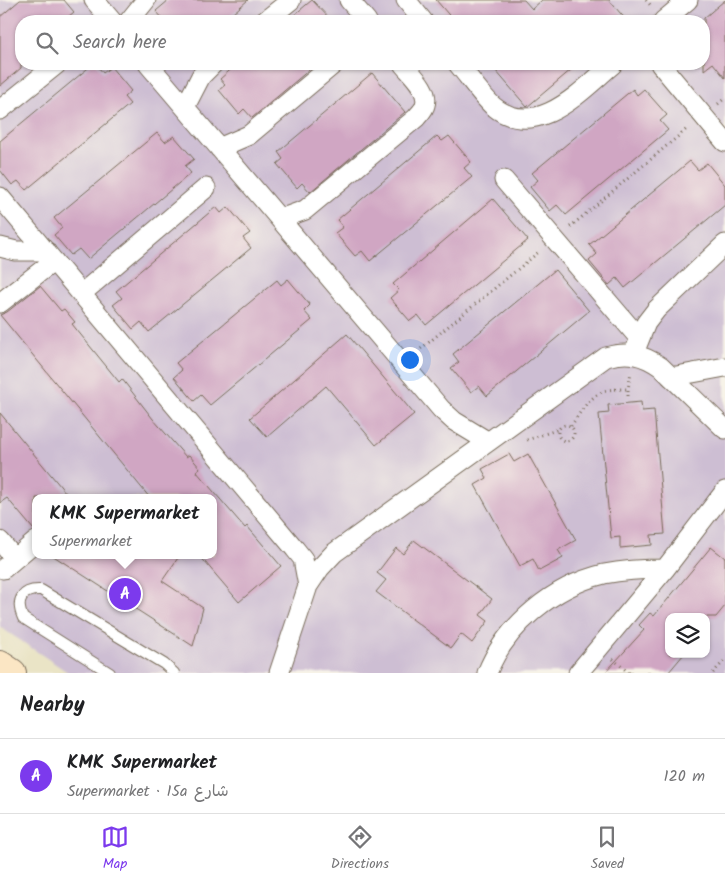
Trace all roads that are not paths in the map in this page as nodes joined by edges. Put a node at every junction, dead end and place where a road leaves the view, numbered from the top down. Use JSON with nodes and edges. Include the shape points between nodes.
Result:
{"nodes":[{"id":1,"x":94,"y":0,"type":"edge"},
{"id":2,"x":146,"y":0,"type":"edge"},
{"id":3,"x":291,"y":0,"type":"edge"},
{"id":4,"x":349,"y":0,"type":"edge"},
{"id":5,"x":406,"y":0,"type":"edge"},
{"id":6,"x":688,"y":0,"type":"edge"},
{"id":7,"x":107,"y":15,"type":"edge"},
{"id":8,"x":134,"y":15,"type":"edge"},
{"id":9,"x":272,"y":15,"type":"edge"},
{"id":10,"x":362,"y":15,"type":"edge"},
{"id":11,"x":418,"y":15,"type":"edge"},
{"id":12,"x":670,"y":15,"type":"edge"},
{"id":13,"x":50,"y":70,"type":"edge"},
{"id":14,"x":153,"y":70,"type":"edge"},
{"id":15,"x":207,"y":70,"type":"edge"},
{"id":16,"x":327,"y":70,"type":"edge"},
{"id":17,"x":407,"y":70,"type":"edge"},
{"id":18,"x":463,"y":70,"type":"edge"},
{"id":19,"x":606,"y":70,"type":"edge"},
{"id":20,"x":665,"y":70,"type":"edge"},
{"id":21,"x":185,"y":107,"type":"junction"},
{"id":22,"x":0,"y":110,"type":"edge"},
{"id":23,"x":725,"y":142,"type":"edge"},
{"id":24,"x":219,"y":148,"type":"junction"},
{"id":25,"x":504,"y":180,"type":"dead end"},
{"id":26,"x":206,"y":188,"type":"dead end"},
{"id":27,"x":0,"y":197,"type":"edge"},
{"id":28,"x":280,"y":219,"type":"junction"},
{"id":29,"x":725,"y":244,"type":"edge"},
{"id":30,"x":0,"y":247,"type":"edge"},
{"id":31,"x":50,"y":256,"type":"junction"},
{"id":32,"x":81,"y":294,"type":"junction"},
{"id":33,"x":0,"y":303,"type":"edge"},
{"id":34,"x":637,"y":346,"type":"junction"},
{"id":35,"x":725,"y":366,"type":"edge"},
{"id":36,"x":671,"y":377,"type":"junction"},
{"id":37,"x":725,"y":429,"type":"edge"},
{"id":38,"x":487,"y":441,"type":"junction"},
{"id":39,"x":725,"y":491,"type":"edge"},
{"id":40,"x":0,"y":541,"type":"edge"},
{"id":41,"x":32,"y":545,"type":"edge"},
{"id":42,"x":665,"y":568,"type":"junction"},
{"id":43,"x":308,"y":586,"type":"junction"},
{"id":44,"x":0,"y":665,"type":"edge"},
{"id":45,"x":12,"y":673,"type":"edge"},
{"id":46,"x":110,"y":673,"type":"edge"},
{"id":47,"x":174,"y":673,"type":"edge"},
{"id":48,"x":279,"y":673,"type":"edge"},
{"id":49,"x":487,"y":673,"type":"edge"},
{"id":50,"x":578,"y":673,"type":"edge"}],
"edges":[{"from":1,"to":7,"type":"street"},
{"from":2,"to":8,"type":"street"},
{"from":3,"to":9,"type":"street"},
{"from":4,"to":10,"type":"street"},
{"from":5,"to":11,"type":"street"},
{"from":6,"to":12,"type":"street"},
{"from":13,"to":22,"type":"street"},
{"from":14,"to":21,"type":"street"},
{"from":15,"to":21,"type":"street"},
{"from":16,"to":24,"type":"street","via":[[248,136]]},
{"from":17,"to":28,"type":"street","via":[[424,91],[426,98],[422,111],[310,206]]},
{"from":18,"to":19,"type":"street","via":[[493,106],[523,118],[539,117],[554,110]]},
{"from":20,"to":23,"type":"street"},
{"from":21,"to":24,"type":"street"},
{"from":24,"to":28,"type":"street"},
{"from":25,"to":34,"type":"street"},
{"from":26,"to":32,"type":"street"},
{"from":27,"to":31,"type":"street"},
{"from":28,"to":38,"type":"street","via":[[441,409],[454,422]]},
{"from":29,"to":34,"type":"street","via":[[656,310],[646,323]]},
{"from":30,"to":31,"type":"street"},
{"from":31,"to":32,"type":"street"},
{"from":31,"to":33,"type":"street"},
{"from":32,"to":43,"type":"street","via":[[303,559]]},
{"from":34,"to":36,"type":"street"},
{"from":34,"to":38,"type":"street","via":[[606,357]]},
{"from":35,"to":36,"type":"street"},
{"from":36,"to":37,"type":"street"},
{"from":38,"to":43,"type":"street","via":[[334,553]]},
{"from":39,"to":42,"type":"street"},
{"from":40,"to":41,"type":"street","via":[[9,564]]},
{"from":42,"to":49,"type":"street","via":[[602,574],[555,594],[516,627]]},
{"from":42,"to":50,"type":"street"},
{"from":43,"to":48,"type":"street"},
{"from":44,"to":45,"type":"main road"},
{"from":46,"to":47,"type":"lane","via":[[23,618],[19,610],[25,593],[32,589],[41,590]]}]}
